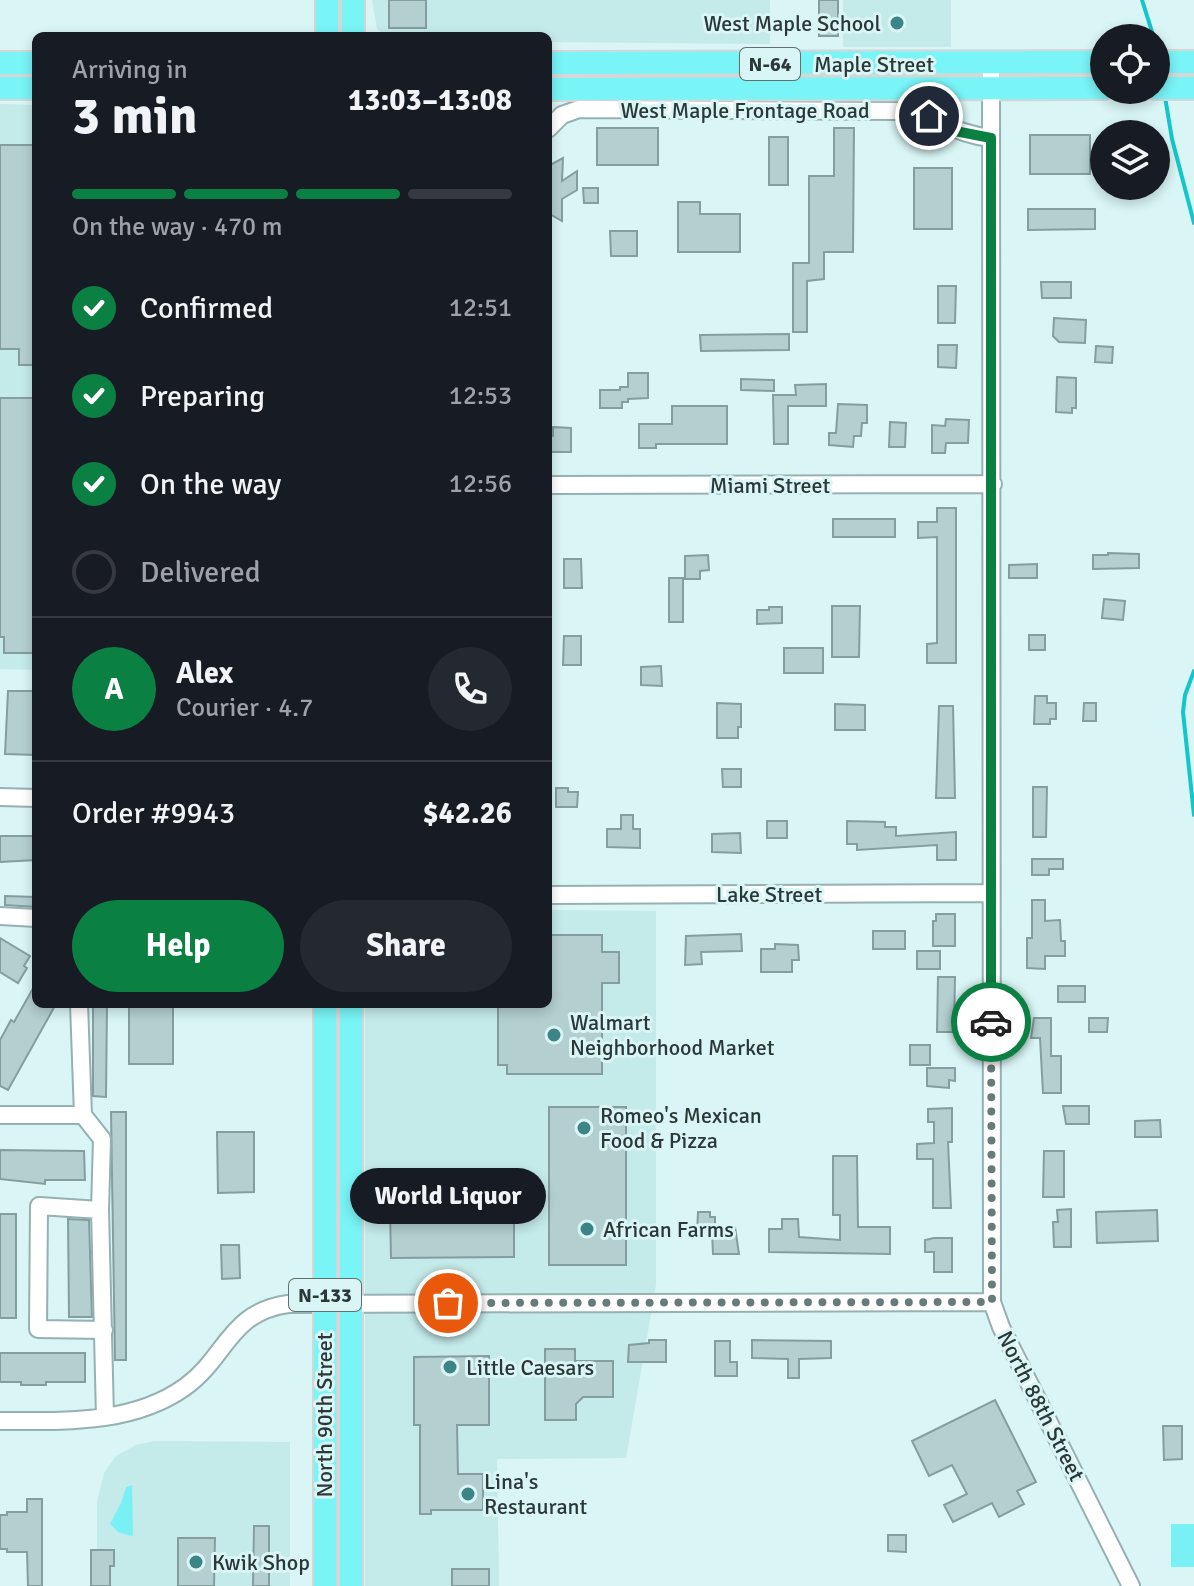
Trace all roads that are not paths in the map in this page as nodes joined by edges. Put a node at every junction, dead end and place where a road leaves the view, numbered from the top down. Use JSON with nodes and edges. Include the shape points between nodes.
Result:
{"nodes":[{"id":1,"x":327,"y":0,"type":"edge"},
{"id":2,"x":353,"y":0,"type":"edge"},
{"id":3,"x":327,"y":32,"type":"edge"},
{"id":4,"x":353,"y":32,"type":"edge"},
{"id":5,"x":1090,"y":62,"type":"edge"},
{"id":6,"x":1170,"y":62,"type":"edge"},
{"id":7,"x":1194,"y":62,"type":"edge"},
{"id":8,"x":0,"y":63,"type":"edge"},
{"id":9,"x":32,"y":63,"type":"edge"},
{"id":10,"x":552,"y":63,"type":"edge"},
{"id":11,"x":991,"y":64,"type":"junction"},
{"id":12,"x":0,"y":88,"type":"edge"},
{"id":13,"x":32,"y":88,"type":"edge"},
{"id":14,"x":1090,"y":88,"type":"edge"},
{"id":15,"x":1170,"y":88,"type":"edge"},
{"id":16,"x":1194,"y":88,"type":"edge"},
{"id":17,"x":552,"y":89,"type":"edge"},
{"id":18,"x":991,"y":90,"type":"junction"},
{"id":19,"x":552,"y":125,"type":"edge"},
{"id":20,"x":991,"y":138,"type":"junction"},
{"id":21,"x":993,"y":484,"type":"junction"},
{"id":22,"x":552,"y":485,"type":"edge"},
{"id":23,"x":0,"y":797,"type":"edge"},
{"id":24,"x":32,"y":798,"type":"edge"},
{"id":25,"x":991,"y":893,"type":"junction"},
{"id":26,"x":552,"y":895,"type":"edge"},
{"id":27,"x":0,"y":916,"type":"edge"},
{"id":28,"x":32,"y":918,"type":"edge"},
{"id":29,"x":79,"y":1008,"type":"edge"},
{"id":30,"x":325,"y":1008,"type":"edge"},
{"id":31,"x":351,"y":1008,"type":"edge"},
{"id":32,"x":0,"y":1115,"type":"edge"},
{"id":33,"x":83,"y":1115,"type":"junction"},
{"id":34,"x":100,"y":1210,"type":"junction"},
{"id":35,"x":992,"y":1302,"type":"junction"},
{"id":36,"x":325,"y":1303,"type":"junction"},
{"id":37,"x":351,"y":1303,"type":"junction"},
{"id":38,"x":104,"y":1330,"type":"junction"},
{"id":39,"x":105,"y":1417,"type":"junction"},
{"id":40,"x":0,"y":1421,"type":"edge"},
{"id":41,"x":325,"y":1586,"type":"edge"},
{"id":42,"x":351,"y":1586,"type":"edge"},
{"id":43,"x":1131,"y":1586,"type":"edge"}],
"edges":[{"from":1,"to":3,"type":"main road"},
{"from":2,"to":4,"type":"main road"},
{"from":5,"to":11,"type":"main road","name":"Maple Street","number":"N-64"},
{"from":6,"to":7,"type":"main road"},
{"from":8,"to":9,"type":"main road"},
{"from":10,"to":11,"type":"main road","name":"Maple Street","number":"N-64"},
{"from":11,"to":18,"type":"street","name":"North 88th Street"},
{"from":12,"to":13,"type":"main road"},
{"from":14,"to":18,"type":"main road","name":"Maple Street","number":"N-64"},
{"from":15,"to":16,"type":"main road"},
{"from":17,"to":18,"type":"main road","name":"Maple Street","number":"N-64"},
{"from":18,"to":20,"type":"street","name":"North 88th Street"},
{"from":19,"to":20,"type":"street","name":"West Maple Frontage Road","via":[[579,109],[895,111],[929,116],[955,131]]},
{"from":20,"to":21,"type":"street","name":"North 88th Street"},
{"from":21,"to":22,"type":"street","name":"Miami Street"},
{"from":21,"to":25,"type":"street","name":"North 88th Street"},
{"from":23,"to":24,"type":"street"},
{"from":25,"to":26,"type":"street","name":"Lake Street"},
{"from":25,"to":35,"type":"street","name":"North 88th Street"},
{"from":27,"to":28,"type":"street"},
{"from":29,"to":33,"type":"street"},
{"from":30,"to":36,"type":"main road","name":"North 90th Street","number":"N-133"},
{"from":31,"to":37,"type":"main road","name":"North 90th Street","number":"N-133"},
{"from":32,"to":33,"type":"street"},
{"from":33,"to":34,"type":"street","via":[[102,1139]]},
{"from":34,"to":38,"type":"street"},
{"from":34,"to":38,"type":"street","via":[[39,1206],[38,1329]]},
{"from":35,"to":37,"type":"street"},
{"from":35,"to":43,"type":"street","name":"North 88th Street"},
{"from":36,"to":37,"type":"street"},
{"from":36,"to":39,"type":"street","via":[[281,1305],[257,1313],[183,1389]]},
{"from":36,"to":41,"type":"main road","name":"North 90th Street","number":"N-133"},
{"from":37,"to":42,"type":"main road","name":"North 90th Street","number":"N-133"},
{"from":38,"to":39,"type":"street"},
{"from":39,"to":40,"type":"street"}]}
